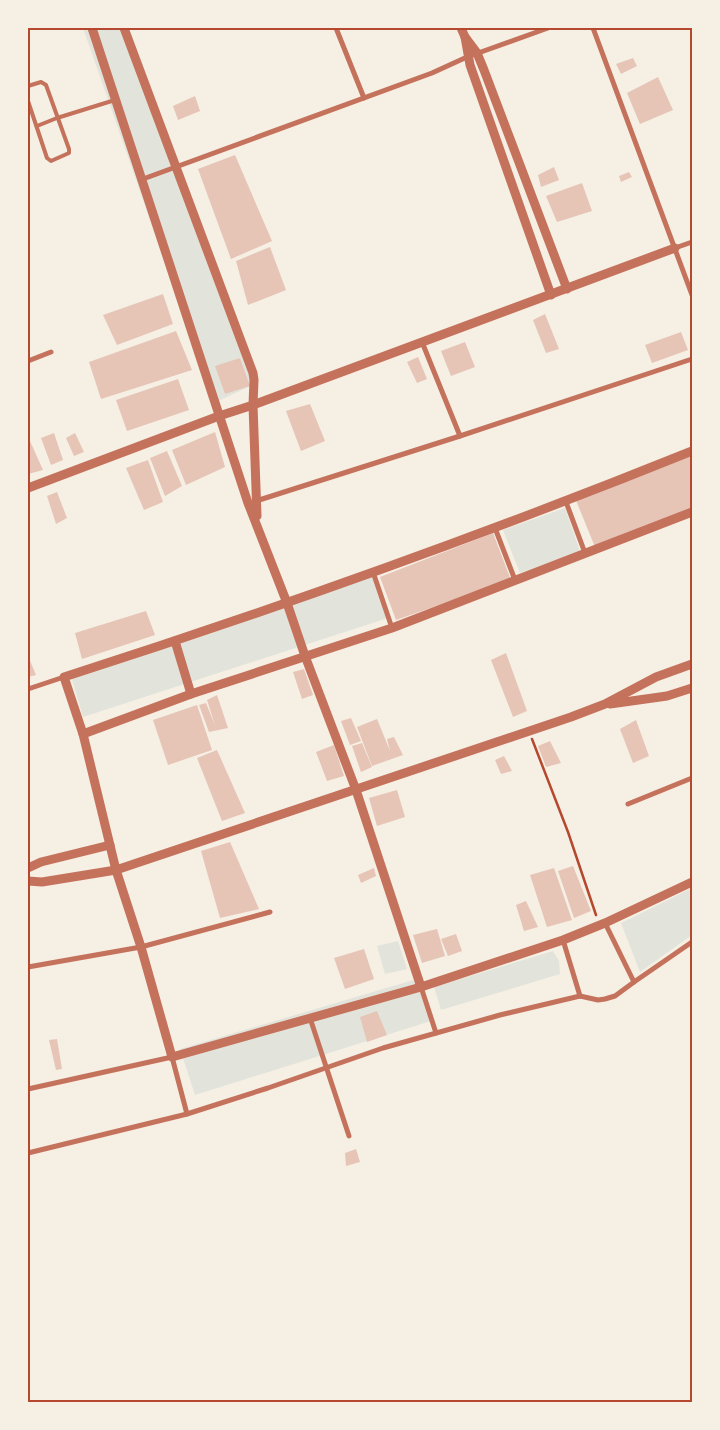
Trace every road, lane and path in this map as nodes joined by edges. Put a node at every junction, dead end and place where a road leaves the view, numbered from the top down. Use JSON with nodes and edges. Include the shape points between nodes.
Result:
{"nodes":[{"id":1,"x":92,"y":28,"type":"edge"},
{"id":2,"x":124,"y":28,"type":"edge"},
{"id":3,"x":336,"y":28,"type":"edge"},
{"id":4,"x":461,"y":28,"type":"edge"},
{"id":5,"x":548,"y":28,"type":"edge"},
{"id":6,"x":593,"y":28,"type":"edge"},
{"id":7,"x":465,"y":37,"type":"junction"},
{"id":8,"x":477,"y":53,"type":"junction"},
{"id":9,"x":467,"y":57,"type":"junction"},
{"id":10,"x":28,"y":86,"type":"edge"},
{"id":11,"x":364,"y":98,"type":"junction"},
{"id":12,"x":117,"y":100,"type":"junction"},
{"id":13,"x":28,"y":101,"type":"edge"},
{"id":14,"x":57,"y":118,"type":"junction"},
{"id":15,"x":37,"y":126,"type":"junction"},
{"id":16,"x":520,"y":163,"type":"junction"},
{"id":17,"x":176,"y":166,"type":"junction"},
{"id":18,"x":507,"y":168,"type":"junction"},
{"id":19,"x":143,"y":179,"type":"junction"},
{"id":20,"x":692,"y":242,"type":"edge"},
{"id":21,"x":675,"y":248,"type":"junction"},
{"id":22,"x":567,"y":289,"type":"junction"},
{"id":23,"x":551,"y":295,"type":"junction"},
{"id":24,"x":692,"y":296,"type":"edge"},
{"id":25,"x":422,"y":341,"type":"junction"},
{"id":26,"x":50,"y":352,"type":"dead end"},
{"id":27,"x":692,"y":358,"type":"edge"},
{"id":28,"x":28,"y":361,"type":"edge"},
{"id":29,"x":253,"y":405,"type":"junction"},
{"id":30,"x":219,"y":416,"type":"junction"},
{"id":31,"x":460,"y":436,"type":"junction"},
{"id":32,"x":692,"y":451,"type":"edge"},
{"id":33,"x":28,"y":488,"type":"edge"},
{"id":34,"x":252,"y":502,"type":"junction"},
{"id":35,"x":566,"y":502,"type":"junction"},
{"id":36,"x":692,"y":512,"type":"edge"},
{"id":37,"x":495,"y":528,"type":"junction"},
{"id":38,"x":585,"y":553,"type":"junction"},
{"id":39,"x":373,"y":572,"type":"junction"},
{"id":40,"x":515,"y":580,"type":"junction"},
{"id":41,"x":287,"y":602,"type":"junction"},
{"id":42,"x":392,"y":628,"type":"junction"},
{"id":43,"x":176,"y":642,"type":"junction"},
{"id":44,"x":305,"y":656,"type":"junction"},
{"id":45,"x":692,"y":664,"type":"edge"},
{"id":46,"x":64,"y":677,"type":"junction"},
{"id":47,"x":692,"y":688,"type":"edge"},
{"id":48,"x":28,"y":689,"type":"edge"},
{"id":49,"x":191,"y":694,"type":"junction"},
{"id":50,"x":605,"y":704,"type":"junction"},
{"id":51,"x":529,"y":731,"type":"junction"},
{"id":52,"x":82,"y":734,"type":"junction"},
{"id":53,"x":692,"y":778,"type":"edge"},
{"id":54,"x":356,"y":790,"type":"junction"},
{"id":55,"x":628,"y":804,"type":"dead end"},
{"id":56,"x":110,"y":845,"type":"junction"},
{"id":57,"x":28,"y":868,"type":"edge"},
{"id":58,"x":116,"y":870,"type":"junction"},
{"id":59,"x":28,"y":881,"type":"edge"},
{"id":60,"x":692,"y":882,"type":"edge"},
{"id":61,"x":270,"y":912,"type":"dead end"},
{"id":62,"x":602,"y":924,"type":"junction"},
{"id":63,"x":563,"y":940,"type":"junction"},
{"id":64,"x":692,"y":942,"type":"edge"},
{"id":65,"x":141,"y":947,"type":"junction"},
{"id":66,"x":28,"y":967,"type":"edge"},
{"id":67,"x":634,"y":982,"type":"junction"},
{"id":68,"x":421,"y":987,"type":"junction"},
{"id":69,"x":580,"y":996,"type":"junction"},
{"id":70,"x":310,"y":1018,"type":"junction"},
{"id":71,"x":436,"y":1034,"type":"junction"},
{"id":72,"x":172,"y":1057,"type":"junction"},
{"id":73,"x":326,"y":1068,"type":"junction"},
{"id":74,"x":28,"y":1089,"type":"edge"},
{"id":75,"x":187,"y":1114,"type":"junction"},
{"id":76,"x":349,"y":1136,"type":"dead end"},
{"id":77,"x":28,"y":1153,"type":"edge"}],
"edges":[{"from":1,"to":12,"type":"street"},
{"from":2,"to":17,"type":"street"},
{"from":3,"to":11,"type":"street"},
{"from":4,"to":7,"type":"street"},
{"from":5,"to":8,"type":"street"},
{"from":6,"to":21,"type":"street"},
{"from":7,"to":8,"type":"street"},
{"from":7,"to":9,"type":"street"},
{"from":8,"to":9,"type":"street"},
{"from":8,"to":16,"type":"street"},
{"from":9,"to":11,"type":"street"},
{"from":9,"to":18,"type":"street"},
{"from":10,"to":14,"type":"lane","via":[[41,82],[46,85]]},
{"from":11,"to":17,"type":"street"},
{"from":12,"to":14,"type":"lane"},
{"from":12,"to":19,"type":"street"},
{"from":13,"to":15,"type":"lane"},
{"from":14,"to":15,"type":"lane"},
{"from":14,"to":15,"type":"lane","via":[[69,149],[66,156],[52,161],[47,158]]},
{"from":16,"to":18,"type":"street"},
{"from":16,"to":22,"type":"street"},
{"from":17,"to":19,"type":"street"},
{"from":17,"to":29,"type":"street","via":[[252,373]]},
{"from":18,"to":23,"type":"street"},
{"from":19,"to":30,"type":"street"},
{"from":20,"to":21,"type":"street"},
{"from":21,"to":22,"type":"street"},
{"from":21,"to":24,"type":"street"},
{"from":22,"to":23,"type":"street"},
{"from":23,"to":25,"type":"street"},
{"from":25,"to":29,"type":"street"},
{"from":25,"to":31,"type":"street"},
{"from":26,"to":28,"type":"street"},
{"from":27,"to":31,"type":"street"},
{"from":29,"to":30,"type":"street"},
{"from":29,"to":34,"type":"street"},
{"from":30,"to":33,"type":"street"},
{"from":30,"to":34,"type":"street"},
{"from":31,"to":34,"type":"street"},
{"from":32,"to":35,"type":"street"},
{"from":34,"to":41,"type":"street","via":[[257,525]]},
{"from":35,"to":37,"type":"street"},
{"from":35,"to":38,"type":"street"},
{"from":36,"to":38,"type":"street"},
{"from":37,"to":39,"type":"street"},
{"from":37,"to":40,"type":"street"},
{"from":38,"to":40,"type":"street"},
{"from":39,"to":41,"type":"street"},
{"from":39,"to":42,"type":"street"},
{"from":40,"to":42,"type":"street"},
{"from":41,"to":43,"type":"street"},
{"from":41,"to":44,"type":"street"},
{"from":42,"to":44,"type":"street"},
{"from":43,"to":46,"type":"street"},
{"from":43,"to":49,"type":"street"},
{"from":44,"to":49,"type":"street"},
{"from":44,"to":54,"type":"street"},
{"from":45,"to":50,"type":"street","via":[[656,677]]},
{"from":46,"to":48,"type":"street"},
{"from":46,"to":52,"type":"street"},
{"from":47,"to":50,"type":"street","via":[[667,696]]},
{"from":49,"to":52,"type":"street"},
{"from":50,"to":51,"type":"street"},
{"from":51,"to":54,"type":"street"},
{"from":51,"to":62,"type":"path"},
{"from":52,"to":56,"type":"street"},
{"from":53,"to":55,"type":"street"},
{"from":54,"to":58,"type":"street"},
{"from":54,"to":68,"type":"street"},
{"from":56,"to":57,"type":"street"},
{"from":56,"to":58,"type":"street"},
{"from":58,"to":59,"type":"street","via":[[42,882]]},
{"from":58,"to":65,"type":"street"},
{"from":60,"to":62,"type":"street"},
{"from":61,"to":65,"type":"street"},
{"from":62,"to":63,"type":"street"},
{"from":62,"to":67,"type":"street"},
{"from":63,"to":68,"type":"street"},
{"from":63,"to":69,"type":"street"},
{"from":64,"to":67,"type":"street"},
{"from":65,"to":66,"type":"street"},
{"from":65,"to":72,"type":"street"},
{"from":67,"to":69,"type":"street","via":[[605,999]]},
{"from":68,"to":70,"type":"street"},
{"from":68,"to":71,"type":"street"},
{"from":69,"to":71,"type":"street"},
{"from":70,"to":72,"type":"street"},
{"from":70,"to":73,"type":"street"},
{"from":71,"to":73,"type":"street"},
{"from":72,"to":74,"type":"street"},
{"from":72,"to":75,"type":"street"},
{"from":73,"to":75,"type":"street"},
{"from":73,"to":76,"type":"street"},
{"from":75,"to":77,"type":"street"}]}
